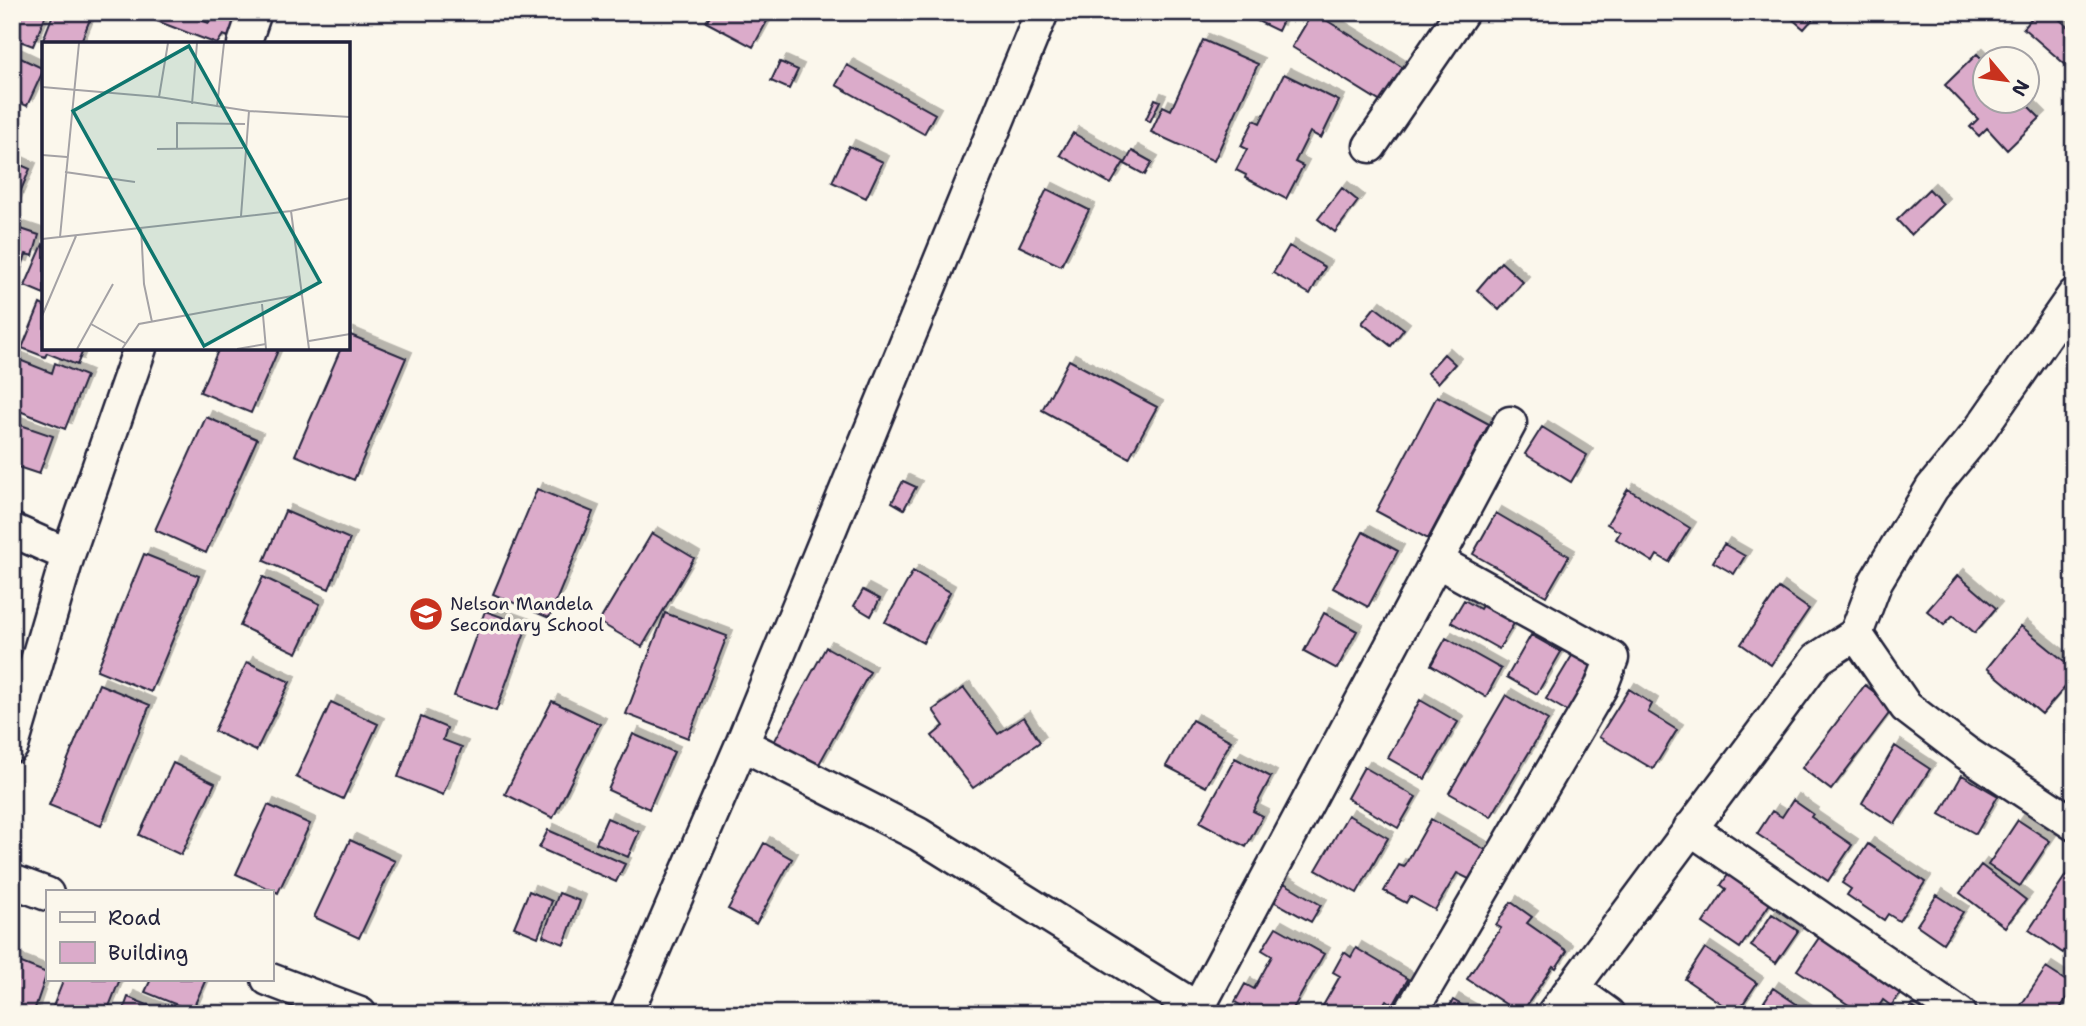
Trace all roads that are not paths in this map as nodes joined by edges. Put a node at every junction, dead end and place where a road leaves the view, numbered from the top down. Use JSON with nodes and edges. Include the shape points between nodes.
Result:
{"nodes":[{"id":1,"x":255,"y":12,"type":"edge"},
{"id":2,"x":1462,"y":12,"type":"edge"},
{"id":3,"x":1033,"y":16,"type":"edge"},
{"id":4,"x":245,"y":42,"type":"edge"},
{"id":5,"x":1370,"y":146,"type":"dead end"},
{"id":6,"x":2074,"y":295,"type":"edge"},
{"id":7,"x":139,"y":350,"type":"edge"},
{"id":8,"x":1510,"y":424,"type":"dead end"},
{"id":9,"x":12,"y":530,"type":"edge"},
{"id":10,"x":68,"y":555,"type":"junction"},
{"id":11,"x":1437,"y":561,"type":"junction"},
{"id":12,"x":1856,"y":634,"type":"junction"},
{"id":13,"x":742,"y":744,"type":"junction"},
{"id":14,"x":12,"y":746,"type":"edge"},
{"id":15,"x":2074,"y":824,"type":"edge"},
{"id":16,"x":1690,"y":828,"type":"junction"},
{"id":17,"x":12,"y":881,"type":"edge"},
{"id":18,"x":46,"y":894,"type":"edge"},
{"id":19,"x":273,"y":981,"type":"edge"},
{"id":20,"x":1572,"y":988,"type":"junction"},
{"id":21,"x":1202,"y":1011,"type":"edge"},
{"id":22,"x":360,"y":1014,"type":"edge"},
{"id":23,"x":626,"y":1014,"type":"edge"},
{"id":24,"x":1410,"y":1014,"type":"edge"},
{"id":25,"x":1553,"y":1014,"type":"edge"},
{"id":26,"x":1608,"y":1014,"type":"edge"},
{"id":27,"x":1960,"y":1014,"type":"edge"}],
"edges":[{"from":1,"to":4,"type":"street"},
{"from":2,"to":5,"type":"street"},
{"from":3,"to":13,"type":"street"},
{"from":6,"to":12,"type":"street","via":[[1979,432],[1932,488],[1877,581]]},
{"from":7,"to":10,"type":"street"},
{"from":8,"to":11,"type":"street"},
{"from":9,"to":10,"type":"street"},
{"from":10,"to":14,"type":"street"},
{"from":11,"to":21,"type":"street"},
{"from":11,"to":24,"type":"street","via":[[1612,658],[1601,687]]},
{"from":12,"to":15,"type":"street","via":[[1906,707]]},
{"from":12,"to":16,"type":"street","via":[[1817,659]]},
{"from":13,"to":21,"type":"street","via":[[918,834]]},
{"from":13,"to":23,"type":"street"},
{"from":16,"to":20,"type":"street"},
{"from":16,"to":27,"type":"street"},
{"from":17,"to":18,"type":"street"},
{"from":19,"to":22,"type":"street"},
{"from":20,"to":25,"type":"street"},
{"from":20,"to":26,"type":"street"}]}
